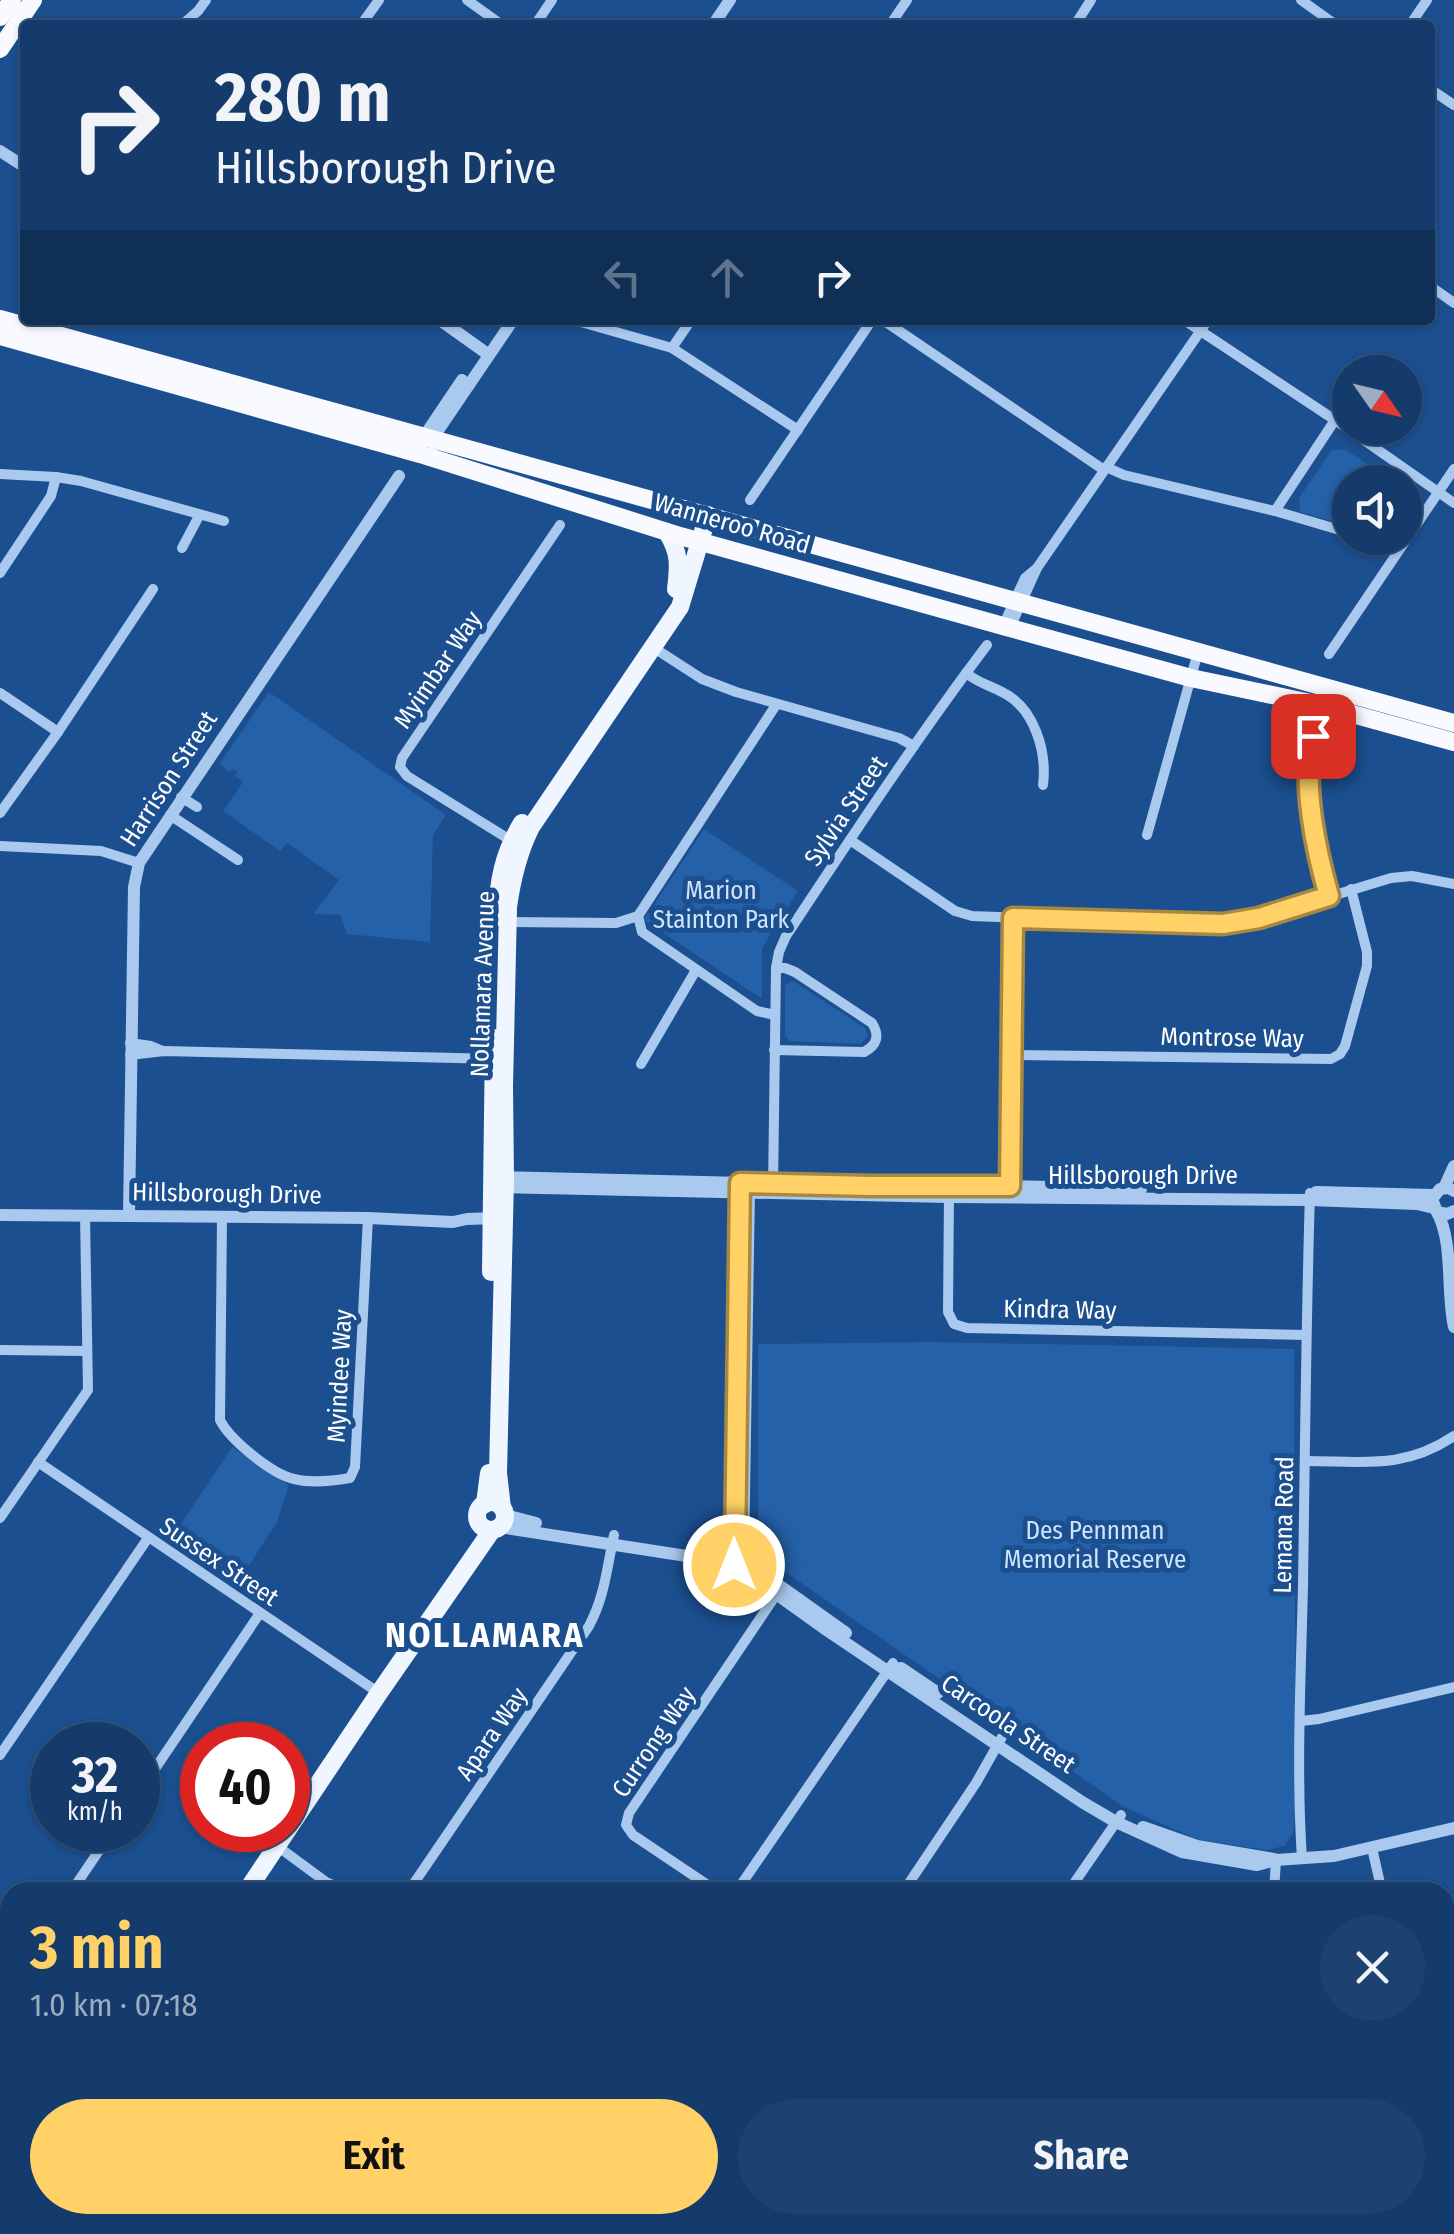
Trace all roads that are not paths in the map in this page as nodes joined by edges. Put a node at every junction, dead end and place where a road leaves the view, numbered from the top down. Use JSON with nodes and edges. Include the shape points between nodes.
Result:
{"nodes":[{"id":1,"x":12,"y":0,"type":"edge"},
{"id":2,"x":33,"y":0,"type":"edge"},
{"id":3,"x":206,"y":0,"type":"edge"},
{"id":4,"x":467,"y":0,"type":"edge"},
{"id":5,"x":1301,"y":0,"type":"edge"},
{"id":6,"x":0,"y":17,"type":"edge"},
{"id":7,"x":188,"y":20,"type":"edge"},
{"id":8,"x":495,"y":20,"type":"edge"},
{"id":9,"x":1329,"y":20,"type":"edge"},
{"id":10,"x":0,"y":49,"type":"edge"},
{"id":11,"x":20,"y":325,"type":"edge"},
{"id":12,"x":448,"y":325,"type":"edge"},
{"id":13,"x":458,"y":325,"type":"edge"},
{"id":14,"x":500,"y":325,"type":"edge"},
{"id":15,"x":509,"y":325,"type":"edge"},
{"id":16,"x":592,"y":325,"type":"edge"},
{"id":17,"x":688,"y":325,"type":"edge"},
{"id":18,"x":869,"y":325,"type":"edge"},
{"id":19,"x":890,"y":325,"type":"edge"},
{"id":20,"x":1191,"y":325,"type":"edge"},
{"id":21,"x":1204,"y":325,"type":"edge"},
{"id":22,"x":1200,"y":331,"type":"junction"},
{"id":23,"x":0,"y":336,"type":"edge"},
{"id":24,"x":672,"y":348,"type":"junction"},
{"id":25,"x":488,"y":349,"type":"junction"},
{"id":26,"x":1332,"y":418,"type":"edge"},
{"id":27,"x":1332,"y":425,"type":"edge"},
{"id":28,"x":798,"y":430,"type":"junction"},
{"id":29,"x":1371,"y":445,"type":"edge"},
{"id":30,"x":428,"y":447,"type":"junction"},
{"id":31,"x":1105,"y":469,"type":"junction"},
{"id":32,"x":1454,"y":469,"type":"edge"},
{"id":33,"x":0,"y":474,"type":"edge"},
{"id":34,"x":399,"y":476,"type":"dead end"},
{"id":35,"x":56,"y":477,"type":"junction"},
{"id":36,"x":1438,"y":492,"type":"junction"},
{"id":37,"x":750,"y":500,"type":"dead end"},
{"id":38,"x":1454,"y":503,"type":"edge"},
{"id":39,"x":1275,"y":511,"type":"junction"},
{"id":40,"x":704,"y":514,"type":"junction"},
{"id":41,"x":199,"y":516,"type":"junction"},
{"id":42,"x":1422,"y":516,"type":"edge"},
{"id":43,"x":224,"y":521,"type":"dead end"},
{"id":44,"x":560,"y":525,"type":"dead end"},
{"id":45,"x":1332,"y":528,"type":"edge"},
{"id":46,"x":667,"y":532,"type":"junction"},
{"id":47,"x":696,"y":541,"type":"junction"},
{"id":48,"x":182,"y":548,"type":"dead end"},
{"id":49,"x":730,"y":550,"type":"junction"},
{"id":50,"x":1395,"y":555,"type":"edge"},
{"id":51,"x":0,"y":573,"type":"edge"},
{"id":52,"x":692,"y":573,"type":"junction"},
{"id":53,"x":153,"y":589,"type":"dead end"},
{"id":54,"x":676,"y":589,"type":"junction"},
{"id":55,"x":1018,"y":601,"type":"junction"},
{"id":56,"x":1007,"y":628,"type":"junction"},
{"id":57,"x":650,"y":645,"type":"junction"},
{"id":58,"x":987,"y":645,"type":"dead end"},
{"id":59,"x":1198,"y":652,"type":"junction"},
{"id":60,"x":1329,"y":654,"type":"dead end"},
{"id":61,"x":966,"y":673,"type":"junction"},
{"id":62,"x":1191,"y":678,"type":"junction"},
{"id":63,"x":0,"y":693,"type":"edge"},
{"id":64,"x":776,"y":705,"type":"junction"},
{"id":65,"x":1454,"y":724,"type":"edge"},
{"id":66,"x":58,"y":732,"type":"junction"},
{"id":67,"x":1313,"y":736,"type":"dead end"},
{"id":68,"x":1454,"y":742,"type":"edge"},
{"id":69,"x":914,"y":746,"type":"junction"},
{"id":70,"x":1042,"y":785,"type":"dead end"},
{"id":71,"x":181,"y":798,"type":"junction"},
{"id":72,"x":197,"y":807,"type":"dead end"},
{"id":73,"x":0,"y":814,"type":"edge"},
{"id":74,"x":170,"y":815,"type":"junction"},
{"id":75,"x":1148,"y":835,"type":"dead end"},
{"id":76,"x":850,"y":840,"type":"junction"},
{"id":77,"x":516,"y":844,"type":"junction"},
{"id":78,"x":0,"y":846,"type":"edge"},
{"id":79,"x":238,"y":860,"type":"dead end"},
{"id":80,"x":139,"y":863,"type":"junction"},
{"id":81,"x":1454,"y":884,"type":"edge"},
{"id":82,"x":1351,"y":890,"type":"junction"},
{"id":83,"x":1329,"y":896,"type":"junction"},
{"id":84,"x":638,"y":916,"type":"junction"},
{"id":85,"x":1013,"y":918,"type":"junction"},
{"id":86,"x":503,"y":922,"type":"junction"},
{"id":87,"x":776,"y":968,"type":"junction"},
{"id":88,"x":696,"y":970,"type":"junction"},
{"id":89,"x":775,"y":1015,"type":"junction"},
{"id":90,"x":130,"y":1049,"type":"junction"},
{"id":91,"x":774,"y":1050,"type":"junction"},
{"id":92,"x":1011,"y":1055,"type":"junction"},
{"id":93,"x":499,"y":1058,"type":"junction"},
{"id":94,"x":642,"y":1064,"type":"dead end"},
{"id":95,"x":1454,"y":1166,"type":"edge"},
{"id":96,"x":498,"y":1182,"type":"junction"},
{"id":97,"x":745,"y":1188,"type":"junction"},
{"id":98,"x":772,"y":1188,"type":"junction"},
{"id":99,"x":949,"y":1191,"type":"junction"},
{"id":100,"x":1010,"y":1192,"type":"junction"},
{"id":101,"x":1310,"y":1196,"type":"junction"},
{"id":102,"x":1441,"y":1199,"type":"edge"},
{"id":103,"x":1454,"y":1211,"type":"edge"},
{"id":104,"x":85,"y":1214,"type":"junction"},
{"id":105,"x":0,"y":1215,"type":"edge"},
{"id":106,"x":130,"y":1216,"type":"junction"},
{"id":107,"x":222,"y":1217,"type":"junction"},
{"id":108,"x":368,"y":1218,"type":"junction"},
{"id":109,"x":496,"y":1223,"type":"junction"},
{"id":110,"x":1452,"y":1300,"type":"edge"},
{"id":111,"x":1454,"y":1327,"type":"edge"},
{"id":112,"x":1306,"y":1336,"type":"junction"},
{"id":113,"x":0,"y":1350,"type":"edge"},
{"id":114,"x":87,"y":1351,"type":"junction"},
{"id":115,"x":1454,"y":1436,"type":"edge"},
{"id":116,"x":1305,"y":1461,"type":"junction"},
{"id":117,"x":38,"y":1462,"type":"junction"},
{"id":118,"x":0,"y":1518,"type":"edge"},
{"id":119,"x":494,"y":1518,"type":"junction"},
{"id":120,"x":148,"y":1538,"type":"junction"},
{"id":121,"x":613,"y":1539,"type":"junction"},
{"id":122,"x":737,"y":1558,"type":"junction"},
{"id":123,"x":779,"y":1590,"type":"junction"},
{"id":124,"x":260,"y":1613,"type":"junction"},
{"id":125,"x":891,"y":1667,"type":"junction"},
{"id":126,"x":1454,"y":1687,"type":"edge"},
{"id":127,"x":375,"y":1691,"type":"junction"},
{"id":128,"x":1301,"y":1721,"type":"junction"},
{"id":129,"x":1003,"y":1742,"type":"junction"},
{"id":130,"x":0,"y":1755,"type":"edge"},
{"id":131,"x":160,"y":1761,"type":"edge"},
{"id":132,"x":310,"y":1783,"type":"edge"},
{"id":133,"x":310,"y":1786,"type":"edge"},
{"id":134,"x":1118,"y":1819,"type":"junction"},
{"id":135,"x":1454,"y":1828,"type":"edge"},
{"id":136,"x":1372,"y":1848,"type":"junction"},
{"id":137,"x":98,"y":1852,"type":"edge"},
{"id":138,"x":265,"y":1852,"type":"edge"},
{"id":139,"x":267,"y":1852,"type":"edge"},
{"id":140,"x":290,"y":1852,"type":"edge"},
{"id":141,"x":1276,"y":1860,"type":"junction"},
{"id":142,"x":1302,"y":1860,"type":"junction"},
{"id":143,"x":78,"y":1882,"type":"edge"},
{"id":144,"x":243,"y":1882,"type":"edge"},
{"id":145,"x":251,"y":1882,"type":"edge"},
{"id":146,"x":326,"y":1882,"type":"edge"},
{"id":147,"x":415,"y":1882,"type":"edge"},
{"id":148,"x":703,"y":1882,"type":"edge"},
{"id":149,"x":743,"y":1882,"type":"edge"},
{"id":150,"x":910,"y":1882,"type":"edge"},
{"id":151,"x":1075,"y":1882,"type":"edge"},
{"id":152,"x":1275,"y":1882,"type":"edge"},
{"id":153,"x":1380,"y":1882,"type":"edge"}],
"edges":[{"from":1,"to":6,"type":"highway"},
{"from":2,"to":10,"type":"highway"},
{"from":3,"to":7,"type":"street"},
{"from":4,"to":8,"type":"street"},
{"from":5,"to":9,"type":"street"},
{"from":11,"to":30,"type":"highway","name":"Wanneroo Road"},
{"from":12,"to":25,"type":"street"},
{"from":13,"to":25,"type":"street"},
{"from":14,"to":25,"type":"street"},
{"from":15,"to":25,"type":"street"},
{"from":16,"to":24,"type":"street"},
{"from":17,"to":24,"type":"street"},
{"from":18,"to":28,"type":"street"},
{"from":19,"to":31,"type":"street"},
{"from":20,"to":22,"type":"street"},
{"from":21,"to":22,"type":"street"},
{"from":22,"to":26,"type":"street"},
{"from":22,"to":31,"type":"street"},
{"from":23,"to":30,"type":"highway","name":"Wanneroo Road"},
{"from":24,"to":28,"type":"street"},
{"from":25,"to":30,"type":"street"},
{"from":27,"to":39,"type":"street"},
{"from":28,"to":37,"type":"street"},
{"from":29,"to":36,"type":"street"},
{"from":30,"to":40,"type":"highway","name":"Wanneroo Road"},
{"from":30,"to":46,"type":"highway","name":"Wanneroo Road"},
{"from":31,"to":39,"type":"street"},
{"from":31,"to":55,"type":"street","via":[[1025,578]]},
{"from":32,"to":36,"type":"street"},
{"from":33,"to":35,"type":"street"},
{"from":34,"to":71,"type":"street","name":"Harrison Street"},
{"from":35,"to":41,"type":"street"},
{"from":35,"to":51,"type":"street","via":[[51,496]]},
{"from":36,"to":38,"type":"street"},
{"from":36,"to":42,"type":"street"},
{"from":39,"to":45,"type":"street"},
{"from":40,"to":47,"type":"main road","name":"Nollamara Avenue"},
{"from":40,"to":55,"type":"highway","name":"Wanneroo Road"},
{"from":41,"to":43,"type":"street"},
{"from":41,"to":48,"type":"street"},
{"from":44,"to":77,"type":"street","name":"Myimbar Way","via":[[400,767]]},
{"from":46,"to":47,"type":"highway","name":"Wanneroo Road"},
{"from":46,"to":54,"type":"main road","via":[[678,559]]},
{"from":47,"to":49,"type":"highway","name":"Wanneroo Road"},
{"from":47,"to":52,"type":"main road","name":"Nollamara Avenue"},
{"from":47,"to":54,"type":"main road","name":"Nollamara Avenue"},
{"from":49,"to":52,"type":"main road","via":[[706,555]]},
{"from":49,"to":56,"type":"highway","name":"Wanneroo Road"},
{"from":50,"to":60,"type":"street"},
{"from":52,"to":57,"type":"main road","name":"Nollamara Avenue","via":[[680,607]]},
{"from":53,"to":66,"type":"street"},
{"from":54,"to":57,"type":"main road","name":"Nollamara Avenue"},
{"from":55,"to":56,"type":"street"},
{"from":55,"to":59,"type":"highway","name":"Wanneroo Road"},
{"from":56,"to":62,"type":"highway","name":"Wanneroo Road"},
{"from":57,"to":64,"type":"street","via":[[702,680]]},
{"from":57,"to":77,"type":"main road","name":"Nollamara Avenue"},
{"from":58,"to":61,"type":"street","name":"Sylvia Street"},
{"from":59,"to":62,"type":"street"},
{"from":59,"to":65,"type":"highway","name":"Wanneroo Road"},
{"from":61,"to":69,"type":"street","name":"Sylvia Street"},
{"from":61,"to":70,"type":"street","via":[[1026,712],[1042,750]]},
{"from":62,"to":68,"type":"highway","name":"Wanneroo Road"},
{"from":62,"to":75,"type":"street"},
{"from":63,"to":66,"type":"street"},
{"from":64,"to":69,"type":"street"},
{"from":64,"to":84,"type":"street"},
{"from":66,"to":73,"type":"street"},
{"from":67,"to":83,"type":"street","via":[[1307,784]]},
{"from":69,"to":76,"type":"street","name":"Sylvia Street"},
{"from":71,"to":72,"type":"street"},
{"from":71,"to":74,"type":"street","name":"Harrison Street"},
{"from":74,"to":79,"type":"street"},
{"from":74,"to":80,"type":"street","name":"Harrison Street"},
{"from":76,"to":85,"type":"street","via":[[955,911]]},
{"from":76,"to":87,"type":"street","name":"Sylvia Street","via":[[786,936]]},
{"from":77,"to":86,"type":"main road","name":"Nollamara Avenue","via":[[505,856],[497,892]]},
{"from":78,"to":80,"type":"street","via":[[102,851]]},
{"from":80,"to":90,"type":"street","name":"Harrison Street"},
{"from":81,"to":82,"type":"street","via":[[1412,876]]},
{"from":82,"to":83,"type":"street"},
{"from":82,"to":92,"type":"street","name":"Montrose Way","via":[[1367,966],[1345,1046],[1331,1059]]},
{"from":83,"to":85,"type":"street","via":[[1223,924]]},
{"from":84,"to":86,"type":"street","via":[[616,923]]},
{"from":84,"to":88,"type":"street","via":[[642,932]]},
{"from":85,"to":92,"type":"street"},
{"from":86,"to":93,"type":"main road","name":"Nollamara Avenue"},
{"from":87,"to":89,"type":"street","name":"Sylvia Street"},
{"from":87,"to":91,"type":"street","via":[[795,972],[872,1023],[877,1040],[864,1052]]},
{"from":88,"to":89,"type":"street","via":[[756,1011]]},
{"from":88,"to":94,"type":"street"},
{"from":89,"to":91,"type":"street","name":"Sylvia Street"},
{"from":90,"to":93,"type":"street","via":[[150,1055]]},
{"from":90,"to":106,"type":"street","name":"Harrison Street"},
{"from":91,"to":98,"type":"street","name":"Sylvia Street"},
{"from":92,"to":100,"type":"street"},
{"from":93,"to":96,"type":"main road","name":"Nollamara Avenue"},
{"from":95,"to":102,"type":"street"},
{"from":96,"to":97,"type":"street","name":"Hillsborough Drive"},
{"from":96,"to":109,"type":"main road","name":"Nollamara Avenue"},
{"from":97,"to":98,"type":"street","name":"Hillsborough Drive"},
{"from":97,"to":122,"type":"street"},
{"from":98,"to":99,"type":"street","name":"Hillsborough Drive"},
{"from":99,"to":100,"type":"street","name":"Hillsborough Drive"},
{"from":99,"to":112,"type":"street","name":"Kindra Way","via":[[948,1312],[954,1324]]},
{"from":100,"to":101,"type":"street","name":"Hillsborough Drive"},
{"from":101,"to":102,"type":"street","name":"Hillsborough Drive"},
{"from":101,"to":112,"type":"street","name":"Lemana Road"},
{"from":102,"to":103,"type":"street","name":"Hillsborough Drive","via":[[1447,1214]]},
{"from":102,"to":110,"type":"street"},
{"from":104,"to":105,"type":"street","name":"Hillsborough Drive"},
{"from":104,"to":106,"type":"street","name":"Hillsborough Drive"},
{"from":104,"to":114,"type":"street"},
{"from":106,"to":107,"type":"street","name":"Hillsborough Drive"},
{"from":107,"to":108,"type":"street","name":"Hillsborough Drive"},
{"from":107,"to":108,"type":"street","name":"Myindee Way","via":[[220,1420],[236,1442],[297,1480],[350,1478],[355,1467]]},
{"from":108,"to":109,"type":"street","name":"Hillsborough Drive"},
{"from":109,"to":119,"type":"main road","name":"Nollamara Avenue"},
{"from":110,"to":111,"type":"street"},
{"from":112,"to":116,"type":"street","name":"Lemana Road"},
{"from":113,"to":114,"type":"street"},
{"from":114,"to":117,"type":"street","via":[[88,1390]]},
{"from":115,"to":116,"type":"street","via":[[1396,1462]]},
{"from":116,"to":128,"type":"street","name":"Lemana Road"},
{"from":117,"to":118,"type":"street"},
{"from":117,"to":120,"type":"street","name":"Sussex Street"},
{"from":119,"to":121,"type":"street","name":"Carcoola Street"},
{"from":119,"to":127,"type":"main road"},
{"from":120,"to":124,"type":"street","name":"Sussex Street"},
{"from":120,"to":130,"type":"street"},
{"from":121,"to":122,"type":"street","name":"Carcoola Street"},
{"from":121,"to":147,"type":"street","name":"Apara Way","via":[[589,1626]]},
{"from":122,"to":123,"type":"street","name":"Carcoola Street"},
{"from":123,"to":125,"type":"street","name":"Carcoola Street"},
{"from":123,"to":148,"type":"street","name":"Currong Way","via":[[629,1813],[626,1825],[633,1835]]},
{"from":124,"to":127,"type":"street","name":"Sussex Street"},
{"from":124,"to":131,"type":"street"},
{"from":125,"to":129,"type":"street","name":"Carcoola Street"},
{"from":125,"to":149,"type":"street"},
{"from":126,"to":128,"type":"street"},
{"from":127,"to":132,"type":"main road"},
{"from":127,"to":133,"type":"main road"},
{"from":128,"to":142,"type":"street","name":"Lemana Road"},
{"from":129,"to":134,"type":"street","name":"Carcoola Street"},
{"from":129,"to":150,"type":"street"},
{"from":134,"to":141,"type":"street","name":"Carcoola Street","via":[[1182,1852],[1256,1865]]},
{"from":134,"to":151,"type":"street"},
{"from":135,"to":136,"type":"street","name":"Carcoola Street"},
{"from":136,"to":142,"type":"street","name":"Carcoola Street"},
{"from":136,"to":153,"type":"street"},
{"from":137,"to":143,"type":"street"},
{"from":138,"to":144,"type":"main road"},
{"from":139,"to":145,"type":"main road"},
{"from":140,"to":146,"type":"street"},
{"from":141,"to":142,"type":"street","name":"Carcoola Street"},
{"from":141,"to":152,"type":"street"}]}
